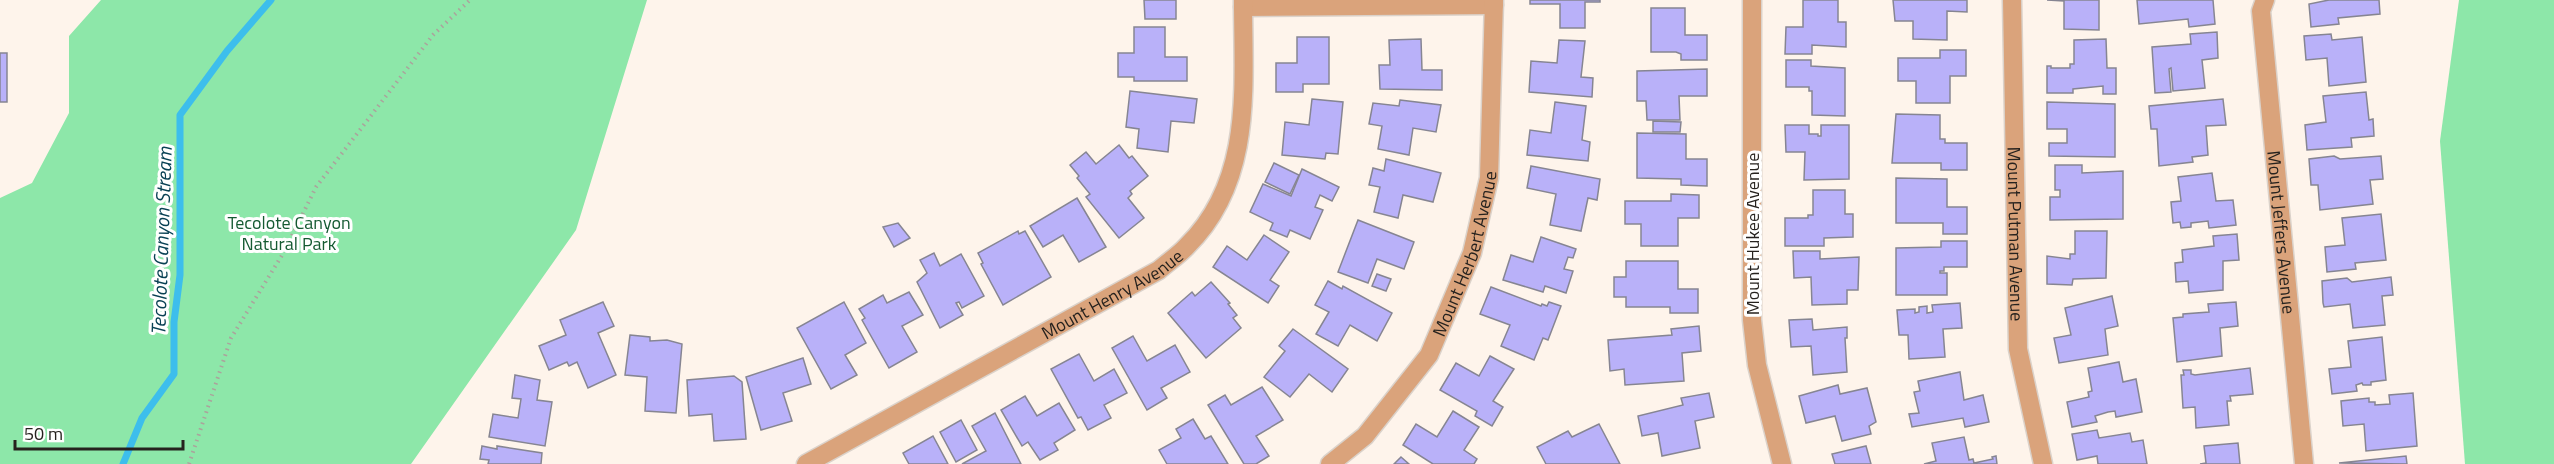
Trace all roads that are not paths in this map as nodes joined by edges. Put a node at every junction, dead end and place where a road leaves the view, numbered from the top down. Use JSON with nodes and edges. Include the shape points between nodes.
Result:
{"nodes":[{"id":1,"x":1752,"y":0,"type":"edge"},
{"id":2,"x":2012,"y":0,"type":"edge"},
{"id":3,"x":2265,"y":0,"type":"edge"},
{"id":4,"x":1243,"y":3,"type":"edge"},
{"id":5,"x":1494,"y":3,"type":"edge"},
{"id":6,"x":806,"y":464,"type":"edge"},
{"id":7,"x":1330,"y":464,"type":"edge"},
{"id":8,"x":1782,"y":464,"type":"edge"},
{"id":9,"x":2043,"y":464,"type":"edge"},
{"id":10,"x":2304,"y":464,"type":"edge"}],
"edges":[{"from":1,"to":8,"type":"street","name":"Mount Hukee Avenue","via":[[1752,320],[1757,365]]},
{"from":2,"to":9,"type":"street","name":"Mount Putman Avenue","via":[[2018,350]]},
{"from":3,"to":10,"type":"street","name":"Mount Jeffers Avenue","via":[[2261,11]]},
{"from":4,"to":5,"type":"street"},
{"from":4,"to":6,"type":"street","name":"Mount Henry Avenue","via":[[1243,123],[1231,178],[1209,219],[1188,246],[1159,270]]},
{"from":5,"to":7,"type":"street","name":"Mount Herbert Avenue","via":[[1489,178],[1472,253],[1429,355],[1365,436]]}]}
